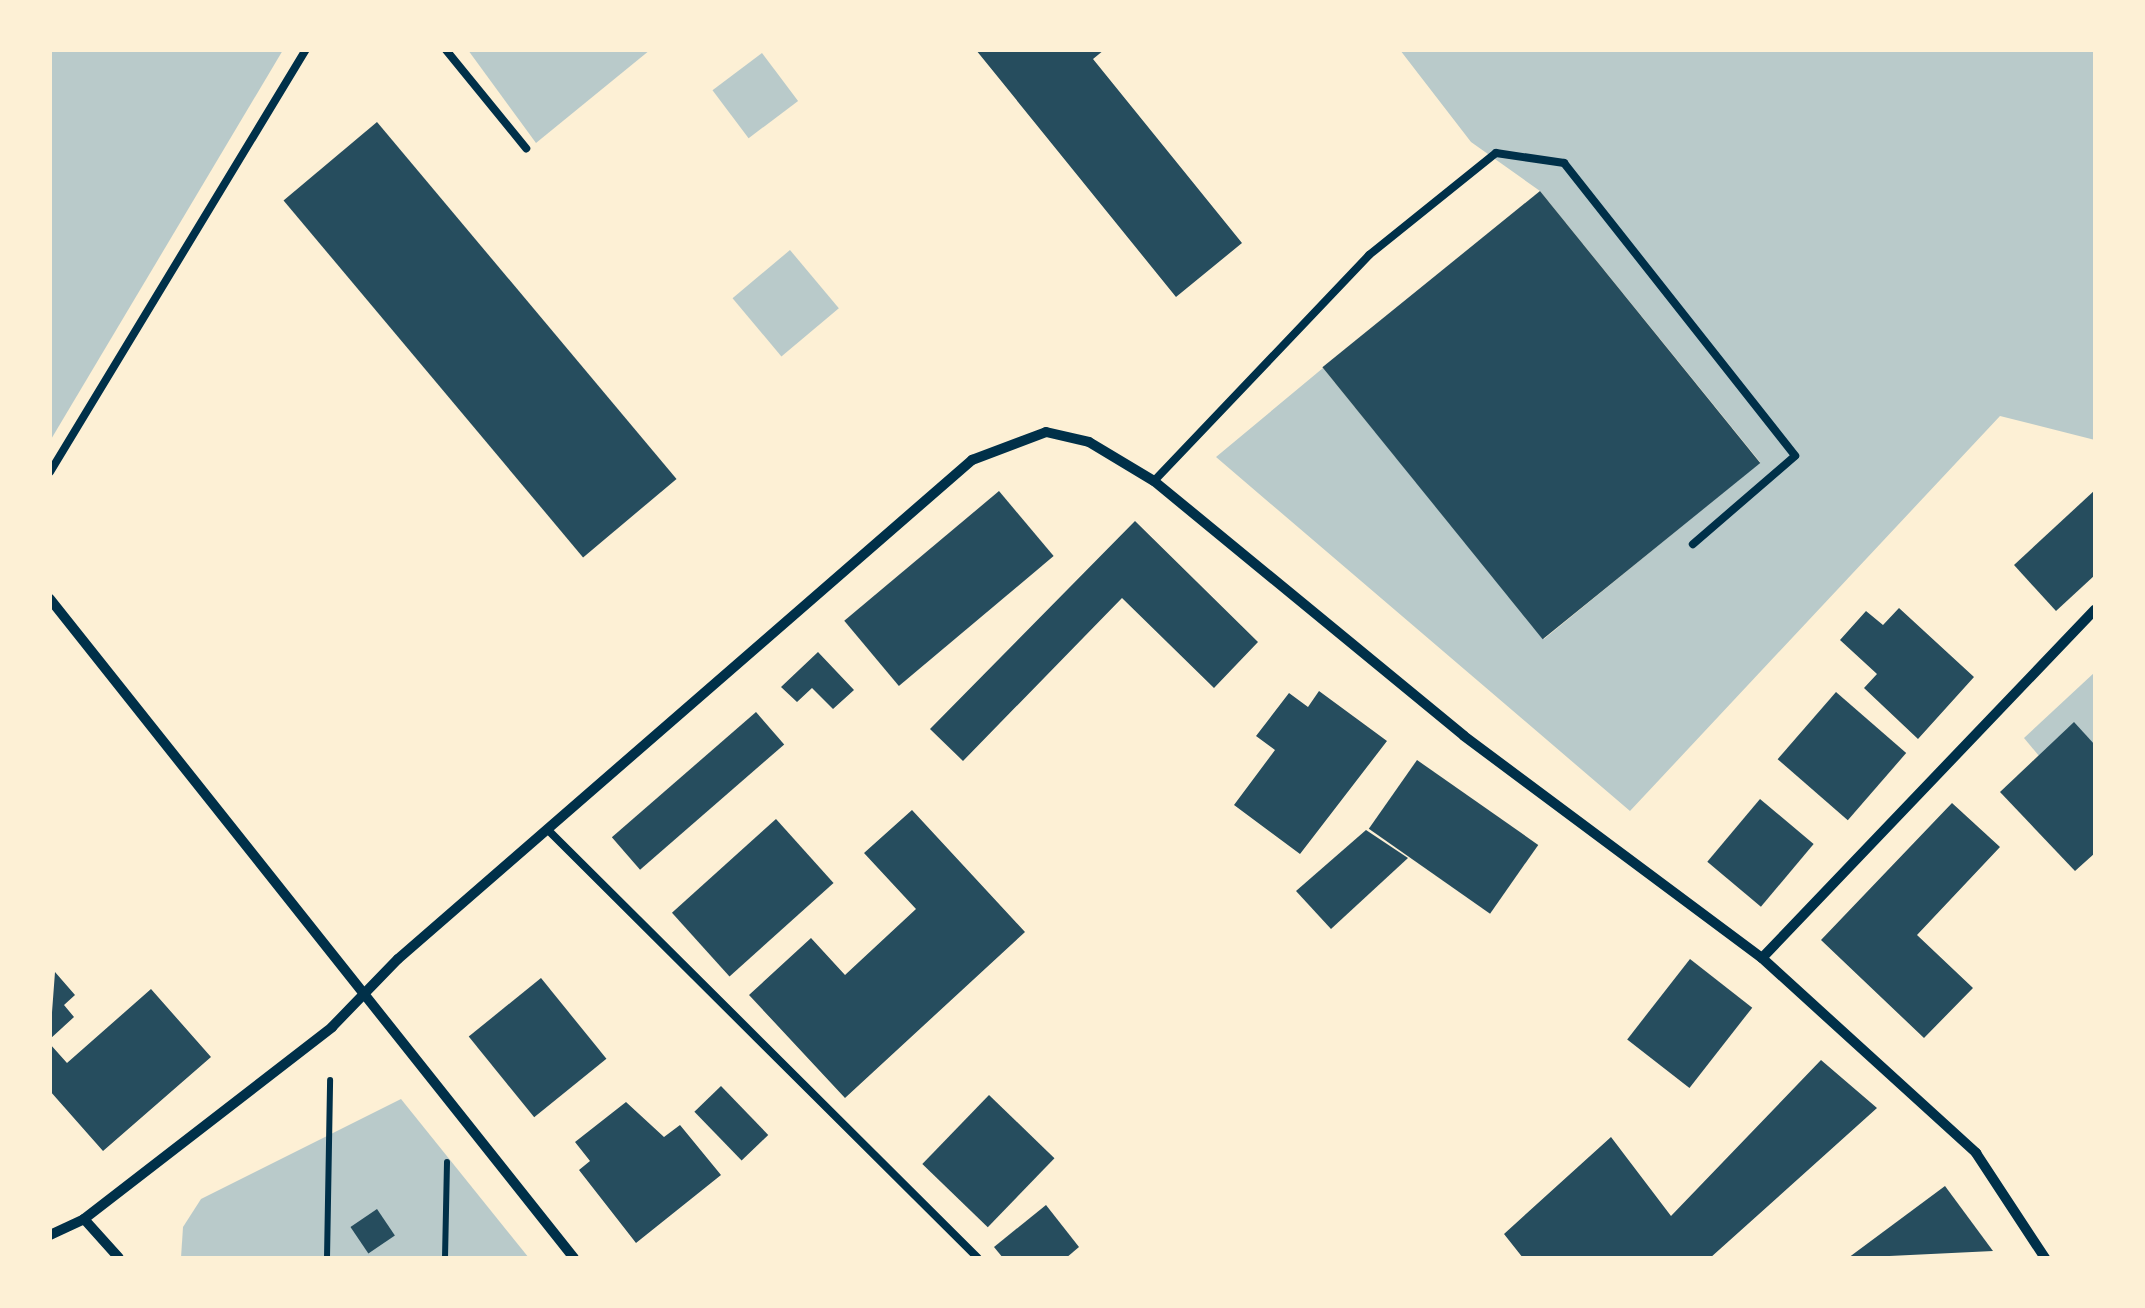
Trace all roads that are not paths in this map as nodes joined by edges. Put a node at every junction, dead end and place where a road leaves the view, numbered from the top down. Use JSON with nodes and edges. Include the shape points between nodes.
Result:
{"nodes":[{"id":1,"x":306,"y":50,"type":"edge"},
{"id":2,"x":446,"y":50,"type":"edge"},
{"id":3,"x":526,"y":148,"type":"dead end"},
{"id":4,"x":50,"y":472,"type":"edge"},
{"id":5,"x":1154,"y":482,"type":"junction"},
{"id":6,"x":1693,"y":544,"type":"dead end"},
{"id":7,"x":50,"y":599,"type":"edge"},
{"id":8,"x":2095,"y":610,"type":"edge"},
{"id":9,"x":551,"y":833,"type":"junction"},
{"id":10,"x":1762,"y":958,"type":"junction"},
{"id":11,"x":365,"y":996,"type":"junction"},
{"id":12,"x":84,"y":1219,"type":"junction"},
{"id":13,"x":50,"y":1235,"type":"edge"},
{"id":14,"x":119,"y":1258,"type":"edge"},
{"id":15,"x":574,"y":1258,"type":"edge"},
{"id":16,"x":978,"y":1258,"type":"edge"},
{"id":17,"x":2045,"y":1258,"type":"edge"}],
"edges":[{"from":1,"to":4,"type":"lane"},
{"from":2,"to":3,"type":"lane"},
{"from":5,"to":6,"type":"lane","via":[[1369,255],[1496,153],[1564,163],[1794,456]]},
{"from":5,"to":9,"type":"street","via":[[1089,442],[1046,432],[972,460]]},
{"from":5,"to":10,"type":"street","via":[[1464,736]]},
{"from":7,"to":11,"type":"street"},
{"from":8,"to":10,"type":"street"},
{"from":9,"to":11,"type":"street"},
{"from":9,"to":16,"type":"lane"},
{"from":10,"to":17,"type":"street","via":[[1976,1153]]},
{"from":11,"to":12,"type":"street"},
{"from":11,"to":15,"type":"street"},
{"from":12,"to":13,"type":"street"},
{"from":12,"to":14,"type":"street"}]}
